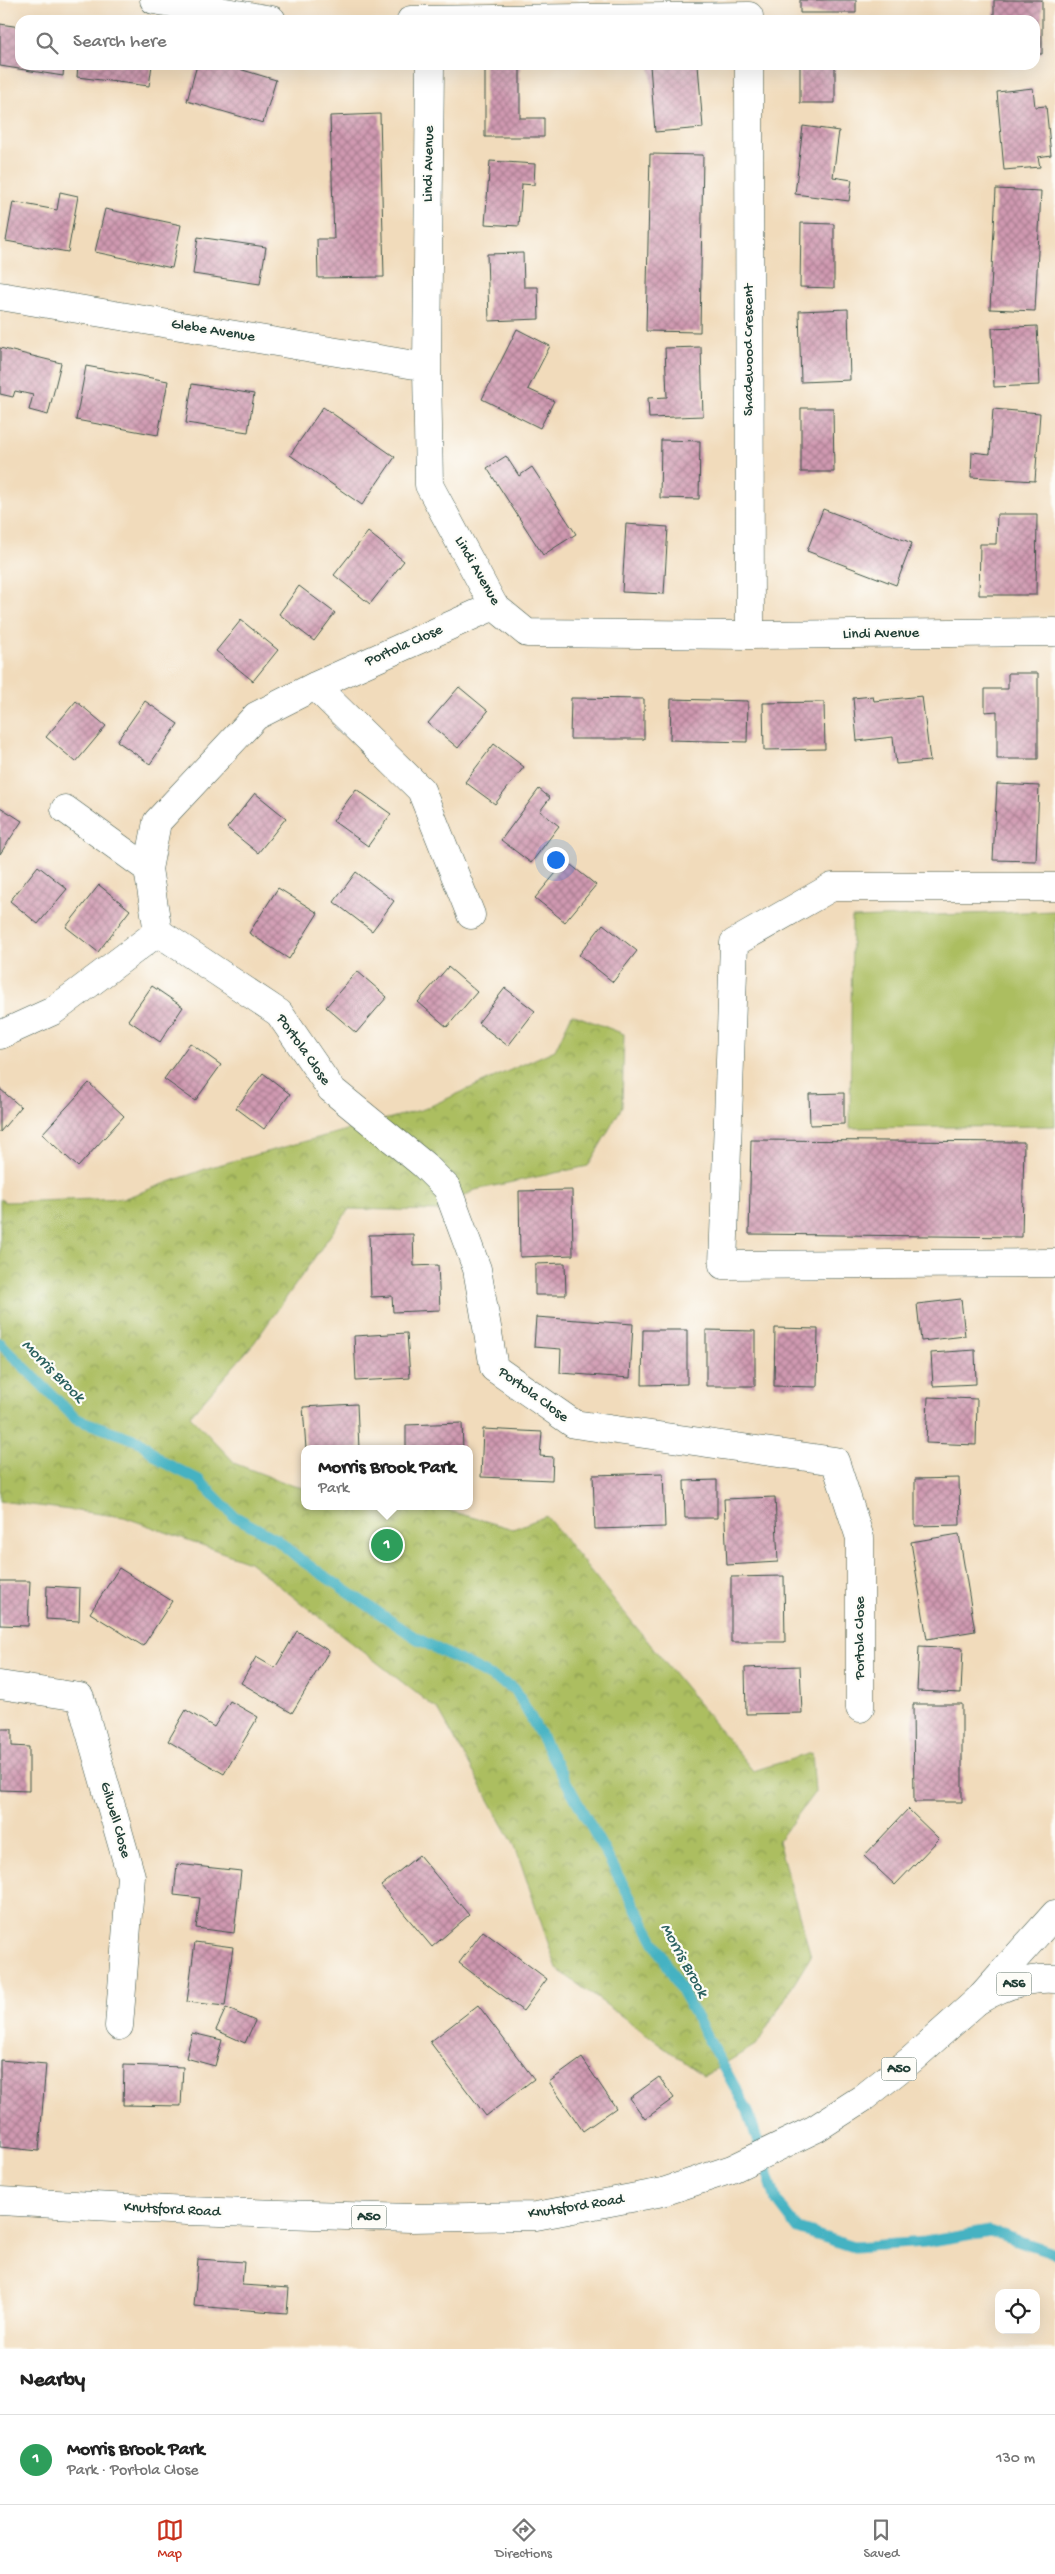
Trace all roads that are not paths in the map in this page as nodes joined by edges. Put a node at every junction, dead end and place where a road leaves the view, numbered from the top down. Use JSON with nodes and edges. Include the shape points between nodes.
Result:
{"nodes":[{"id":1,"x":154,"y":0,"type":"edge"},
{"id":2,"x":440,"y":0,"type":"edge"},
{"id":3,"x":749,"y":12,"type":"edge"},
{"id":4,"x":242,"y":15,"type":"edge"},
{"id":5,"x":436,"y":15,"type":"edge"},
{"id":6,"x":631,"y":15,"type":"edge"},
{"id":7,"x":430,"y":70,"type":"edge"},
{"id":8,"x":749,"y":70,"type":"edge"},
{"id":9,"x":0,"y":296,"type":"edge"},
{"id":10,"x":427,"y":367,"type":"junction"},
{"id":11,"x":494,"y":606,"type":"junction"},
{"id":12,"x":1055,"y":632,"type":"edge"},
{"id":13,"x":750,"y":635,"type":"junction"},
{"id":14,"x":315,"y":686,"type":"junction"},
{"id":15,"x":65,"y":809,"type":"dead end"},
{"id":16,"x":148,"y":869,"type":"junction"},
{"id":17,"x":1055,"y":887,"type":"edge"},
{"id":18,"x":471,"y":915,"type":"dead end"},
{"id":19,"x":158,"y":932,"type":"junction"},
{"id":20,"x":0,"y":1035,"type":"edge"},
{"id":21,"x":1055,"y":1263,"type":"edge"},
{"id":22,"x":0,"y":1685,"type":"edge"},
{"id":23,"x":860,"y":1708,"type":"dead end"},
{"id":24,"x":1055,"y":1914,"type":"edge"},
{"id":25,"x":1055,"y":1979,"type":"edge"},
{"id":26,"x":976,"y":2001,"type":"junction"},
{"id":27,"x":119,"y":2026,"type":"dead end"},
{"id":28,"x":0,"y":2201,"type":"edge"}],
"edges":[{"from":1,"to":4,"type":"main road"},
{"from":2,"to":5,"type":"main road"},
{"from":3,"to":6,"type":"main road"},
{"from":7,"to":10,"type":"main road","name":"Lindi Avenue"},
{"from":8,"to":13,"type":"main road","name":"Shadewood Crescent"},
{"from":9,"to":10,"type":"main road","name":"Glebe Avenue"},
{"from":10,"to":11,"type":"main road","name":"Lindi Avenue","via":[[429,485]]},
{"from":11,"to":13,"type":"main road","name":"Lindi Avenue","via":[[527,633]]},
{"from":11,"to":14,"type":"main road","name":"Portola Close"},
{"from":12,"to":13,"type":"main road","name":"Lindi Avenue"},
{"from":14,"to":16,"type":"main road","name":"Portola Close","via":[[256,716],[157,822]]},
{"from":14,"to":18,"type":"main road","via":[[421,790]]},
{"from":15,"to":16,"type":"main road"},
{"from":16,"to":19,"type":"main road","name":"Portola Close"},
{"from":17,"to":21,"type":"main road","via":[[832,887],[734,943],[723,1264]]},
{"from":19,"to":20,"type":"main road","via":[[53,1011]]},
{"from":19,"to":23,"type":"main road","name":"Portola Close","via":[[279,1013],[331,1089],[447,1188],[477,1269],[494,1368],[574,1424],[835,1461],[860,1538]]},
{"from":22,"to":27,"type":"main road","name":"Gilwell Close","via":[[80,1696],[131,1876]]},
{"from":24,"to":26,"type":"main road","name":"Knutsford Road","number":"A50"},
{"from":25,"to":26,"type":"main road","number":"A56","via":[[1008,1986]]},
{"from":26,"to":28,"type":"main road","name":"Knutsford Road","number":"A50","via":[[911,2060],[863,2098],[815,2129],[732,2169],[663,2192],[536,2216],[411,2218]]}]}
